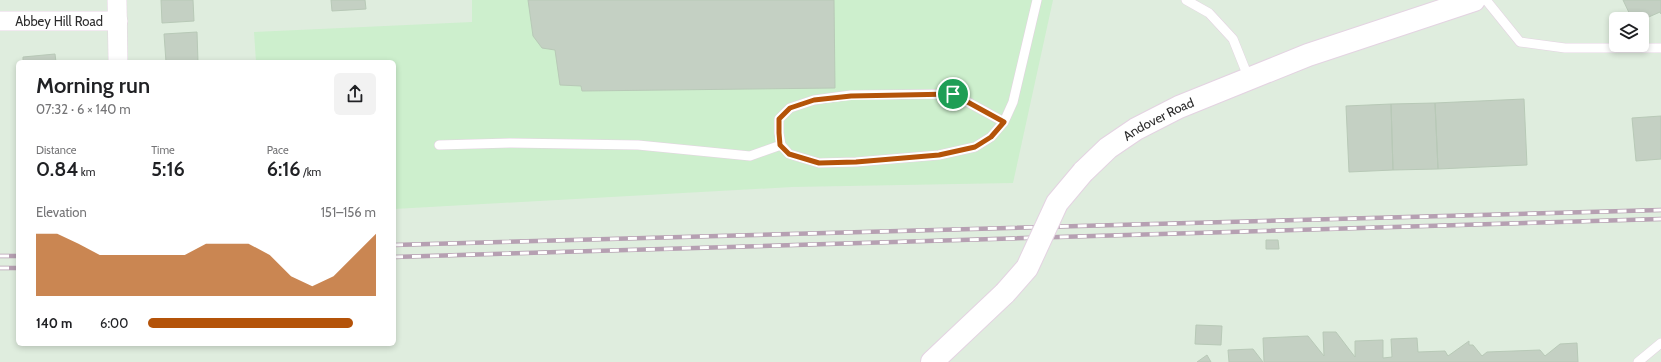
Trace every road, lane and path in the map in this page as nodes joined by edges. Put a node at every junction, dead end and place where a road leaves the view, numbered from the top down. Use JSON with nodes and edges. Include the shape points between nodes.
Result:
{"nodes":[{"id":1,"x":117,"y":0,"type":"edge"},
{"id":2,"x":1037,"y":0,"type":"edge"},
{"id":3,"x":1186,"y":0,"type":"edge"},
{"id":4,"x":1474,"y":0,"type":"edge"},
{"id":5,"x":1486,"y":0,"type":"edge"},
{"id":6,"x":0,"y":21,"type":"edge"},
{"id":7,"x":118,"y":21,"type":"junction"},
{"id":8,"x":1661,"y":48,"type":"edge"},
{"id":9,"x":118,"y":60,"type":"edge"},
{"id":10,"x":1249,"y":79,"type":"junction"},
{"id":11,"x":1004,"y":122,"type":"junction"},
{"id":12,"x":439,"y":145,"type":"dead end"},
{"id":13,"x":780,"y":145,"type":"junction"},
{"id":14,"x":1661,"y":343,"type":"edge"},
{"id":15,"x":932,"y":362,"type":"edge"},
{"id":16,"x":1638,"y":362,"type":"edge"}],
"edges":[{"from":1,"to":7,"type":"street","name":"Abbey Hill Road"},
{"from":2,"to":11,"type":"lane","via":[[1013,102]]},
{"from":3,"to":10,"type":"lane","via":[[1209,13],[1234,39]]},
{"from":4,"to":10,"type":"main road","name":"Andover Road","via":[[1308,54]]},
{"from":5,"to":8,"type":"lane","via":[[1520,42],[1565,48]]},
{"from":6,"to":7,"type":"street","name":"Abbey Hill Road"},
{"from":7,"to":9,"type":"street","name":"Abbey Hill Road"},
{"from":10,"to":15,"type":"main road","name":"Andover Road","bridge":true,"via":[[1179,107],[1136,129],[1108,148],[1083,172],[1057,203],[1027,268],[1005,293]]},
{"from":11,"to":13,"type":"lane","via":[[991,137],[975,147],[939,155],[819,163],[789,154]]},
{"from":11,"to":13,"type":"lane","via":[[953,94],[851,96],[814,100],[790,108],[779,119]]},
{"from":12,"to":13,"type":"lane","via":[[638,145],[750,156]]},
{"from":14,"to":16,"type":"lane"}]}
